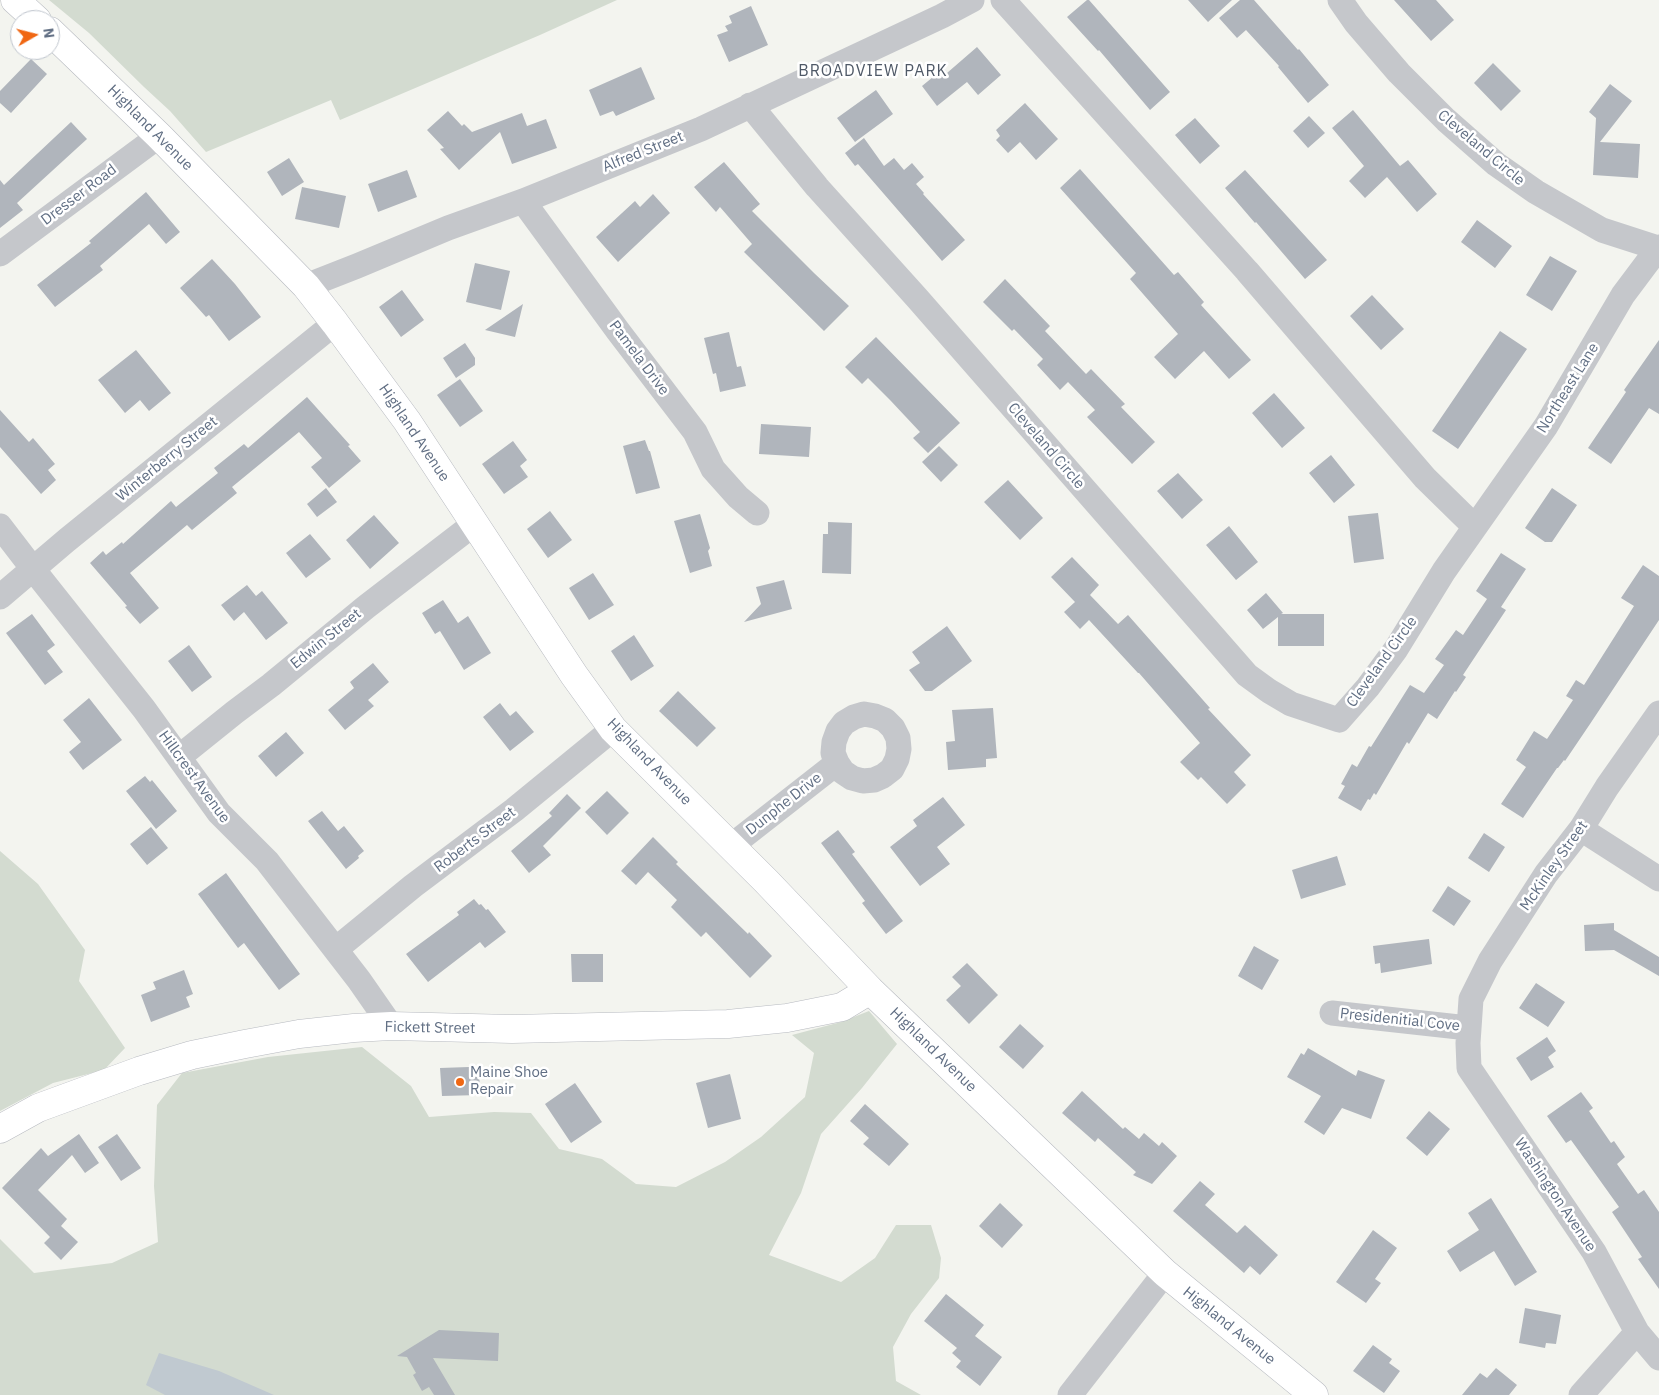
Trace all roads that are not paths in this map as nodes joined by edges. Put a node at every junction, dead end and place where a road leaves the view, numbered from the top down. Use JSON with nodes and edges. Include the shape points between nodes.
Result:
{"nodes":[{"id":1,"x":15,"y":0,"type":"edge"},
{"id":2,"x":972,"y":0,"type":"edge"},
{"id":3,"x":1003,"y":0,"type":"edge"},
{"id":4,"x":1340,"y":0,"type":"edge"},
{"id":5,"x":26,"y":10,"type":"edge"},
{"id":6,"x":60,"y":41,"type":"edge"},
{"id":7,"x":750,"y":105,"type":"junction"},
{"id":8,"x":159,"y":136,"type":"junction"},
{"id":9,"x":523,"y":201,"type":"junction"},
{"id":10,"x":1659,"y":248,"type":"edge"},
{"id":11,"x":0,"y":254,"type":"edge"},
{"id":12,"x":306,"y":286,"type":"junction"},
{"id":13,"x":335,"y":323,"type":"junction"},
{"id":14,"x":757,"y":513,"type":"dead end"},
{"id":15,"x":474,"y":524,"type":"junction"},
{"id":16,"x":0,"y":526,"type":"edge"},
{"id":17,"x":1474,"y":527,"type":"junction"},
{"id":18,"x":33,"y":570,"type":"junction"},
{"id":19,"x":0,"y":597,"type":"edge"},
{"id":20,"x":1659,"y":713,"type":"edge"},
{"id":21,"x":613,"y":729,"type":"junction"},
{"id":22,"x":179,"y":757,"type":"junction"},
{"id":23,"x":837,"y":763,"type":"dead end"},
{"id":24,"x":1581,"y":829,"type":"junction"},
{"id":25,"x":731,"y":846,"type":"junction"},
{"id":26,"x":1659,"y":880,"type":"edge"},
{"id":27,"x":336,"y":949,"type":"junction"},
{"id":28,"x":870,"y":990,"type":"junction"},
{"id":29,"x":1332,"y":1013,"type":"dead end"},
{"id":30,"x":391,"y":1026,"type":"junction"},
{"id":31,"x":1468,"y":1028,"type":"junction"},
{"id":32,"x":0,"y":1128,"type":"edge"},
{"id":33,"x":1165,"y":1273,"type":"junction"},
{"id":34,"x":1637,"y":1332,"type":"junction"},
{"id":35,"x":1659,"y":1358,"type":"edge"},
{"id":36,"x":1070,"y":1395,"type":"edge"},
{"id":37,"x":1314,"y":1395,"type":"edge"},
{"id":38,"x":1581,"y":1395,"type":"edge"}],
"edges":[{"from":1,"to":5,"type":"street"},
{"from":2,"to":7,"type":"street","name":"Alfred Street"},
{"from":3,"to":17,"type":"street","via":[[1247,271],[1425,478]]},
{"from":4,"to":10,"type":"street","name":"Cleveland Circle","via":[[1399,74],[1496,164],[1536,192],[1602,230]]},
{"from":6,"to":8,"type":"street","name":"Highland Avenue"},
{"from":7,"to":9,"type":"street","name":"Alfred Street","via":[[701,129]]},
{"from":7,"to":17,"type":"street","name":"Cleveland Circle","via":[[817,187],[1247,675],[1291,704],[1339,720],[1396,649]]},
{"from":8,"to":11,"type":"street","name":"Dresser Road"},
{"from":8,"to":12,"type":"street","name":"Highland Avenue"},
{"from":9,"to":12,"type":"street","name":"Alfred Street"},
{"from":9,"to":14,"type":"street","name":"Pamela Drive","via":[[694,432],[713,469]]},
{"from":10,"to":17,"type":"street","name":"Northeast Lane","via":[[1623,296],[1546,426]]},
{"from":12,"to":13,"type":"street","name":"Highland Avenue"},
{"from":13,"to":15,"type":"street","name":"Highland Avenue","via":[[407,421]]},
{"from":13,"to":18,"type":"street","name":"Winterberry Street"},
{"from":15,"to":21,"type":"street","name":"Highland Avenue"},
{"from":15,"to":22,"type":"street","name":"Edwin Street"},
{"from":16,"to":18,"type":"street","name":"Hillcrest Avenue"},
{"from":18,"to":19,"type":"street","name":"Winterberry Street"},
{"from":18,"to":22,"type":"street","name":"Hillcrest Avenue"},
{"from":20,"to":24,"type":"street","name":"McKinley Street"},
{"from":21,"to":25,"type":"street","name":"Highland Avenue"},
{"from":21,"to":27,"type":"street","name":"Roberts Street"},
{"from":22,"to":27,"type":"street","name":"Hillcrest Avenue","via":[[219,813],[267,862]]},
{"from":23,"to":25,"type":"street","name":"Dunphe Drive"},
{"from":24,"to":26,"type":"street"},
{"from":24,"to":31,"type":"street","name":"McKinley Street","via":[[1546,874],[1490,961],[1471,999]]},
{"from":25,"to":28,"type":"street","name":"Highland Avenue"},
{"from":27,"to":30,"type":"street","name":"Hillcrest Avenue"},
{"from":28,"to":30,"type":"street","name":"Fickett Street","via":[[842,1007],[787,1018],[728,1024],[512,1030]]},
{"from":28,"to":33,"type":"street","name":"Highland Avenue"},
{"from":29,"to":31,"type":"street","name":"Presidenitial Cove"},
{"from":30,"to":32,"type":"street","name":"Fickett Street","via":[[299,1034],[192,1056],[62,1098]]},
{"from":31,"to":34,"type":"street","name":"Washington Avenue","via":[[1470,1068],[1594,1252]]},
{"from":33,"to":36,"type":"street"},
{"from":33,"to":37,"type":"street","name":"Highland Avenue"},
{"from":34,"to":35,"type":"street","name":"Washington Avenue"},
{"from":34,"to":38,"type":"street"}]}
